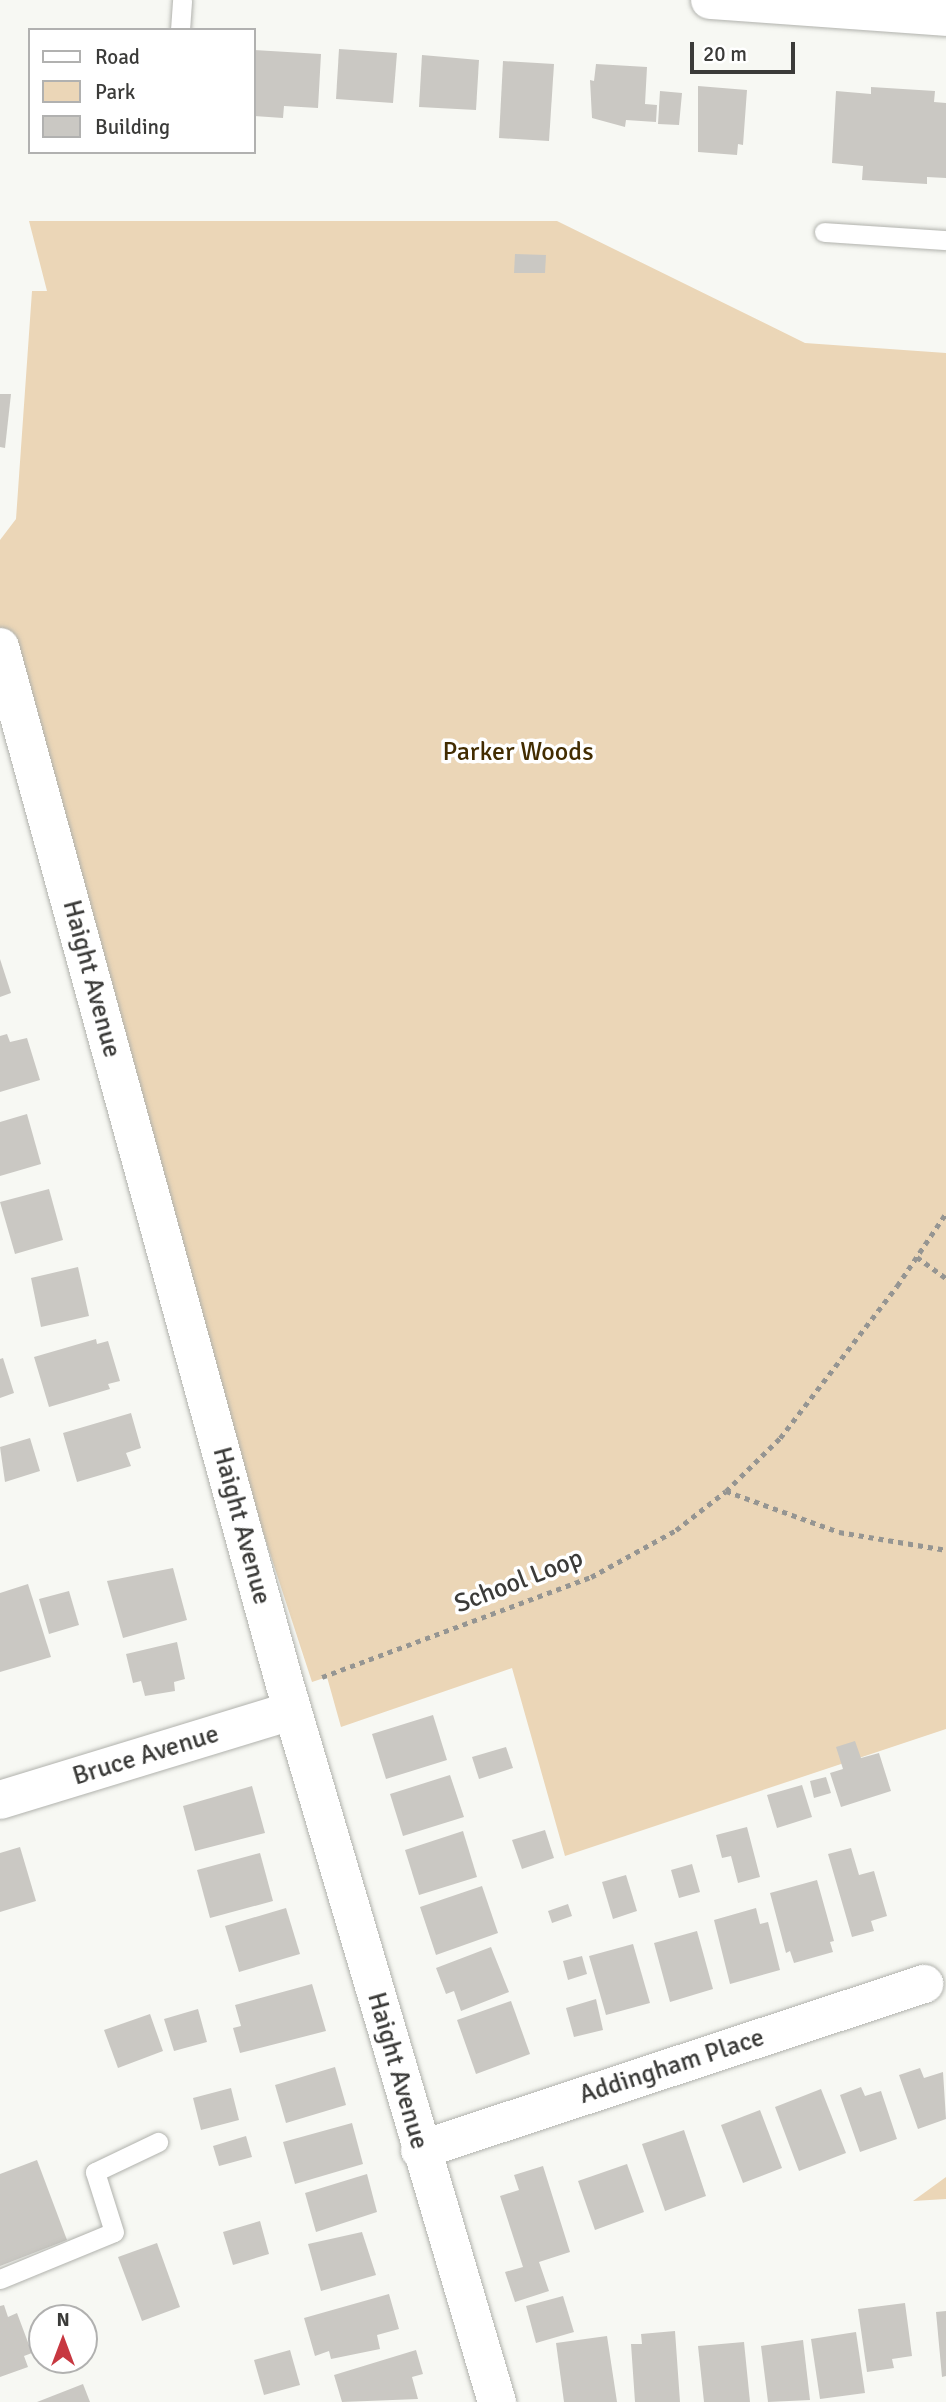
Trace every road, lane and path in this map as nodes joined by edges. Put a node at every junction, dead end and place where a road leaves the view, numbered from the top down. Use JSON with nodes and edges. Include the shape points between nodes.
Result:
{"nodes":[{"id":1,"x":182,"y":0,"type":"edge"},
{"id":2,"x":710,"y":0,"type":"edge"},
{"id":3,"x":946,"y":17,"type":"edge"},
{"id":4,"x":180,"y":28,"type":"edge"},
{"id":5,"x":824,"y":232,"type":"dead end"},
{"id":6,"x":946,"y":240,"type":"edge"},
{"id":7,"x":0,"y":647,"type":"edge"},
{"id":8,"x":946,"y":1213,"type":"edge"},
{"id":9,"x":917,"y":1256,"type":"junction"},
{"id":10,"x":946,"y":1278,"type":"edge"},
{"id":11,"x":726,"y":1490,"type":"junction"},
{"id":12,"x":946,"y":1550,"type":"edge"},
{"id":13,"x":301,"y":1696,"type":"junction"},
{"id":14,"x":0,"y":1800,"type":"edge"},
{"id":15,"x":924,"y":1984,"type":"dead end"},
{"id":16,"x":158,"y":2141,"type":"dead end"},
{"id":17,"x":420,"y":2150,"type":"junction"},
{"id":18,"x":0,"y":2278,"type":"edge"},
{"id":19,"x":497,"y":2402,"type":"edge"}],
"edges":[{"from":1,"to":4,"type":"lane"},
{"from":2,"to":3,"type":"street"},
{"from":5,"to":6,"type":"lane"},
{"from":7,"to":13,"type":"street","name":"Haight Avenue"},
{"from":8,"to":9,"type":"path","name":"School Loop"},
{"from":9,"to":10,"type":"path"},
{"from":9,"to":11,"type":"path","name":"School Loop","via":[[780,1438]]},
{"from":11,"to":12,"type":"path","via":[[839,1532]]},
{"from":11,"to":13,"type":"path","name":"School Loop","via":[[676,1530],[591,1577]]},
{"from":13,"to":14,"type":"street","name":"Bruce Avenue"},
{"from":13,"to":17,"type":"street","name":"Haight Avenue"},
{"from":15,"to":17,"type":"street","name":"Addingham Place"},
{"from":16,"to":18,"type":"lane","via":[[95,2172],[114,2232]]},
{"from":17,"to":19,"type":"street","name":"Haight Avenue"}]}
